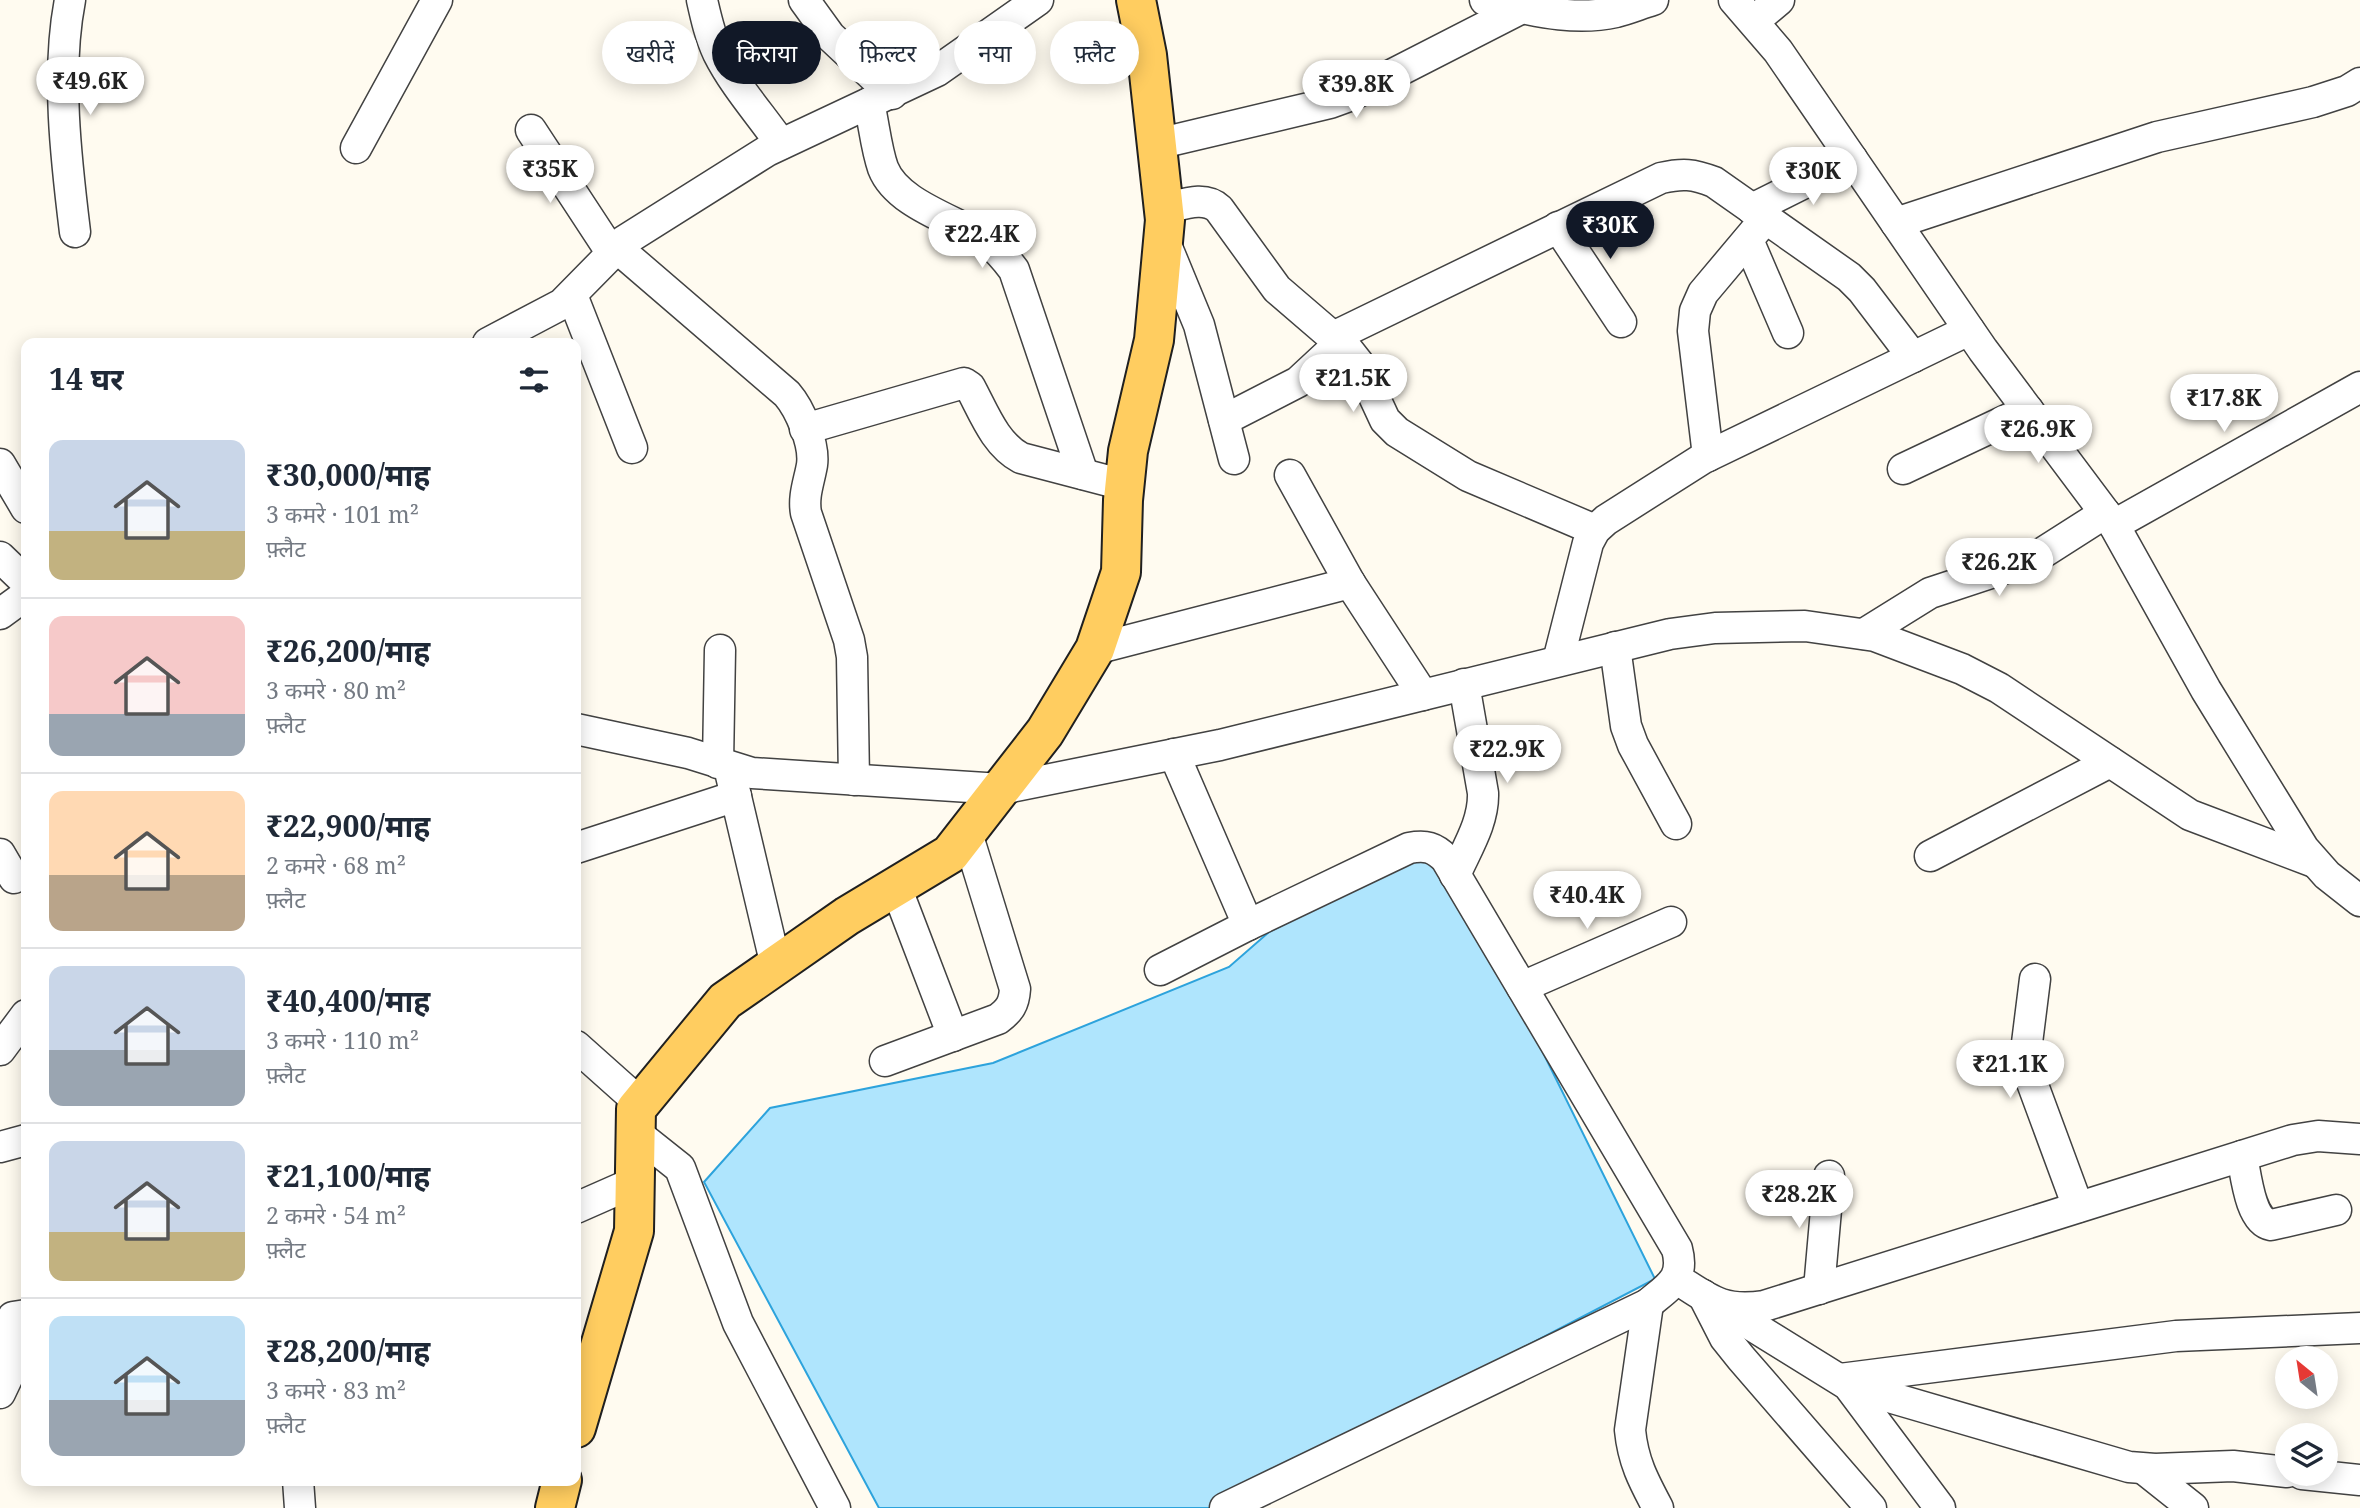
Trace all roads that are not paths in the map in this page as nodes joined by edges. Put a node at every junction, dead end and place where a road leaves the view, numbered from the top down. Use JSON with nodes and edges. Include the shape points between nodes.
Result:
{"nodes":[{"id":1,"x":70,"y":0,"type":"edge"},
{"id":2,"x":437,"y":0,"type":"edge"},
{"id":3,"x":702,"y":0,"type":"edge"},
{"id":4,"x":804,"y":0,"type":"edge"},
{"id":5,"x":1038,"y":0,"type":"edge"},
{"id":6,"x":1136,"y":0,"type":"edge"},
{"id":7,"x":1485,"y":0,"type":"edge"},
{"id":8,"x":1653,"y":0,"type":"edge"},
{"id":9,"x":1779,"y":0,"type":"edge"},
{"id":10,"x":1522,"y":8,"type":"junction"},
{"id":11,"x":1744,"y":11,"type":"edge"},
{"id":12,"x":2360,"y":83,"type":"edge"},
{"id":13,"x":880,"y":99,"type":"junction"},
{"id":14,"x":531,"y":130,"type":"dead end"},
{"id":15,"x":781,"y":144,"type":"junction"},
{"id":16,"x":1157,"y":144,"type":"junction"},
{"id":17,"x":356,"y":148,"type":"dead end"},
{"id":18,"x":1852,"y":159,"type":"junction"},
{"id":19,"x":1755,"y":222,"type":"junction"},
{"id":20,"x":1896,"y":223,"type":"junction"},
{"id":21,"x":1164,"y":224,"type":"junction"},
{"id":22,"x":1558,"y":228,"type":"junction"},
{"id":23,"x":75,"y":232,"type":"dead end"},
{"id":24,"x":614,"y":249,"type":"junction"},
{"id":25,"x":572,"y":295,"type":"junction"},
{"id":26,"x":1621,"y":322,"type":"dead end"},
{"id":27,"x":1969,"y":330,"type":"junction"},
{"id":28,"x":1788,"y":334,"type":"dead end"},
{"id":29,"x":497,"y":338,"type":"edge"},
{"id":30,"x":1336,"y":340,"type":"junction"},
{"id":31,"x":1913,"y":357,"type":"junction"},
{"id":32,"x":2360,"y":387,"type":"edge"},
{"id":33,"x":2028,"y":410,"type":"junction"},
{"id":34,"x":1224,"y":420,"type":"junction"},
{"id":35,"x":806,"y":429,"type":"junction"},
{"id":36,"x":632,"y":448,"type":"dead end"},
{"id":37,"x":1709,"y":456,"type":"junction"},
{"id":38,"x":1234,"y":460,"type":"dead end"},
{"id":39,"x":0,"y":464,"type":"edge"},
{"id":40,"x":1903,"y":468,"type":"dead end"},
{"id":41,"x":1083,"y":474,"type":"junction"},
{"id":42,"x":1290,"y":475,"type":"dead end"},
{"id":43,"x":1125,"y":485,"type":"junction"},
{"id":44,"x":21,"y":500,"type":"edge"},
{"id":45,"x":2109,"y":519,"type":"junction"},
{"id":46,"x":1595,"y":530,"type":"junction"},
{"id":47,"x":0,"y":557,"type":"edge"},
{"id":48,"x":21,"y":577,"type":"edge"},
{"id":49,"x":1350,"y":583,"type":"junction"},
{"id":50,"x":21,"y":599,"type":"edge"},
{"id":51,"x":0,"y":614,"type":"edge"},
{"id":52,"x":1864,"y":634,"type":"junction"},
{"id":53,"x":1615,"y":647,"type":"junction"},
{"id":54,"x":1095,"y":649,"type":"junction"},
{"id":55,"x":720,"y":650,"type":"dead end"},
{"id":56,"x":1558,"y":661,"type":"junction"},
{"id":57,"x":1464,"y":684,"type":"junction"},
{"id":58,"x":1423,"y":695,"type":"junction"},
{"id":59,"x":581,"y":730,"type":"edge"},
{"id":60,"x":1174,"y":754,"type":"junction"},
{"id":61,"x":2110,"y":762,"type":"junction"},
{"id":62,"x":727,"y":775,"type":"junction"},
{"id":63,"x":854,"y":780,"type":"junction"},
{"id":64,"x":1000,"y":789,"type":"junction"},
{"id":65,"x":1676,"y":824,"type":"dead end"},
{"id":66,"x":967,"y":833,"type":"junction"},
{"id":67,"x":581,"y":846,"type":"edge"},
{"id":68,"x":1930,"y":856,"type":"dead end"},
{"id":69,"x":2314,"y":862,"type":"junction"},
{"id":70,"x":1455,"y":875,"type":"junction"},
{"id":71,"x":896,"y":887,"type":"junction"},
{"id":72,"x":2360,"y":901,"type":"edge"},
{"id":73,"x":1671,"y":922,"type":"dead end"},
{"id":74,"x":1248,"y":925,"type":"junction"},
{"id":75,"x":776,"y":966,"type":"junction"},
{"id":76,"x":1160,"y":970,"type":"dead end"},
{"id":77,"x":2035,"y":979,"type":"dead end"},
{"id":78,"x":1522,"y":987,"type":"junction"},
{"id":79,"x":21,"y":1022,"type":"edge"},
{"id":80,"x":953,"y":1035,"type":"junction"},
{"id":81,"x":0,"y":1050,"type":"edge"},
{"id":82,"x":581,"y":1052,"type":"edge"},
{"id":83,"x":885,"y":1061,"type":"dead end"},
{"id":84,"x":638,"y":1119,"type":"junction"},
{"id":85,"x":2360,"y":1139,"type":"edge"},
{"id":86,"x":21,"y":1141,"type":"edge"},
{"id":87,"x":0,"y":1147,"type":"edge"},
{"id":88,"x":2242,"y":1156,"type":"junction"},
{"id":89,"x":1829,"y":1176,"type":"dead end"},
{"id":90,"x":635,"y":1182,"type":"junction"},
{"id":91,"x":581,"y":1206,"type":"edge"},
{"id":92,"x":2078,"y":1207,"type":"junction"},
{"id":93,"x":2336,"y":1210,"type":"dead end"},
{"id":94,"x":1677,"y":1279,"type":"junction"},
{"id":95,"x":1819,"y":1289,"type":"junction"},
{"id":96,"x":1709,"y":1299,"type":"junction"},
{"id":97,"x":1648,"y":1304,"type":"junction"},
{"id":98,"x":21,"y":1316,"type":"edge"},
{"id":99,"x":2360,"y":1328,"type":"edge"},
{"id":100,"x":1844,"y":1382,"type":"junction"},
{"id":101,"x":0,"y":1393,"type":"edge"},
{"id":102,"x":581,"y":1411,"type":"edge"},
{"id":103,"x":2144,"y":1469,"type":"junction"},
{"id":104,"x":2275,"y":1471,"type":"edge"},
{"id":105,"x":2338,"y":1478,"type":"edge"},
{"id":106,"x":2360,"y":1480,"type":"edge"},
{"id":107,"x":298,"y":1486,"type":"edge"},
{"id":108,"x":560,"y":1486,"type":"edge"},
{"id":109,"x":300,"y":1508,"type":"edge"},
{"id":110,"x":555,"y":1508,"type":"edge"},
{"id":111,"x":835,"y":1508,"type":"edge"},
{"id":112,"x":1225,"y":1508,"type":"edge"},
{"id":113,"x":1658,"y":1508,"type":"edge"},
{"id":114,"x":1871,"y":1508,"type":"edge"},
{"id":115,"x":1940,"y":1508,"type":"edge"},
{"id":116,"x":2193,"y":1508,"type":"edge"}],
"edges":[{"from":1,"to":23,"type":"street","via":[[64,50],[65,151]]},
{"from":2,"to":17,"type":"street"},
{"from":3,"to":15,"type":"street","via":[[718,53]]},
{"from":4,"to":13,"type":"street"},
{"from":5,"to":13,"type":"street","via":[[953,61]]},
{"from":6,"to":16,"type":"main road"},
{"from":7,"to":10,"type":"street"},
{"from":8,"to":10,"type":"street","via":[[1592,15]]},
{"from":9,"to":11,"type":"street"},
{"from":10,"to":16,"type":"street","via":[[1341,99]]},
{"from":11,"to":18,"type":"street","via":[[1778,51]]},
{"from":12,"to":20,"type":"street","via":[[2314,102],[2157,137]]},
{"from":13,"to":15,"type":"street"},
{"from":13,"to":41,"type":"street","via":[[884,168],[893,184],[906,197],[985,239],[1014,270]]},
{"from":14,"to":24,"type":"street"},
{"from":15,"to":24,"type":"street"},
{"from":16,"to":21,"type":"main road"},
{"from":18,"to":19,"type":"street"},
{"from":18,"to":20,"type":"street"},
{"from":19,"to":22,"type":"street","via":[[1714,182],[1679,174],[1661,178]]},
{"from":19,"to":28,"type":"street"},
{"from":19,"to":31,"type":"street","via":[[1849,278]]},
{"from":19,"to":37,"type":"street","via":[[1703,293],[1695,312],[1693,331]]},
{"from":20,"to":27,"type":"street"},
{"from":21,"to":30,"type":"street","via":[[1203,201],[1212,202],[1276,289]]},
{"from":21,"to":34,"type":"street","via":[[1199,325]]},
{"from":21,"to":43,"type":"main road","via":[[1154,340],[1128,451]]},
{"from":22,"to":26,"type":"street"},
{"from":22,"to":30,"type":"street"},
{"from":24,"to":25,"type":"street"},
{"from":24,"to":35,"type":"street","via":[[787,394],[801,412]]},
{"from":25,"to":29,"type":"street"},
{"from":25,"to":36,"type":"street"},
{"from":27,"to":31,"type":"street"},
{"from":27,"to":33,"type":"street"},
{"from":30,"to":34,"type":"street","via":[[1298,382]]},
{"from":30,"to":46,"type":"street","via":[[1359,364],[1379,409],[1396,432],[1468,476]]},
{"from":31,"to":37,"type":"street"},
{"from":32,"to":45,"type":"street"},
{"from":33,"to":40,"type":"street"},
{"from":33,"to":45,"type":"street"},
{"from":34,"to":38,"type":"street"},
{"from":35,"to":41,"type":"street","via":[[964,383],[1009,452]]},
{"from":35,"to":63,"type":"street","via":[[813,457],[806,513],[852,657]]},
{"from":37,"to":46,"type":"street"},
{"from":39,"to":44,"type":"street"},
{"from":41,"to":43,"type":"street"},
{"from":42,"to":49,"type":"street"},
{"from":43,"to":54,"type":"main road","via":[[1122,572]]},
{"from":45,"to":52,"type":"street","via":[[2034,559],[1930,593]]},
{"from":45,"to":69,"type":"street","via":[[2206,690]]},
{"from":46,"to":56,"type":"street"},
{"from":47,"to":48,"type":"street"},
{"from":49,"to":54,"type":"street"},
{"from":49,"to":58,"type":"street"},
{"from":50,"to":51,"type":"street"},
{"from":52,"to":53,"type":"street","via":[[1805,626],[1715,628]]},
{"from":52,"to":61,"type":"street","via":[[1980,678]]},
{"from":53,"to":56,"type":"street"},
{"from":53,"to":65,"type":"street","via":[[1629,736]]},
{"from":54,"to":64,"type":"main road","via":[[1045,732]]},
{"from":55,"to":62,"type":"street"},
{"from":56,"to":57,"type":"street"},
{"from":57,"to":58,"type":"street"},
{"from":57,"to":70,"type":"street","via":[[1483,807]]},
{"from":58,"to":60,"type":"street"},
{"from":59,"to":62,"type":"street","via":[[688,753]]},
{"from":60,"to":64,"type":"street"},
{"from":60,"to":74,"type":"street"},
{"from":61,"to":68,"type":"street"},
{"from":61,"to":69,"type":"street","via":[[2190,815]]},
{"from":62,"to":63,"type":"street"},
{"from":62,"to":67,"type":"street"},
{"from":62,"to":75,"type":"street"},
{"from":63,"to":64,"type":"street"},
{"from":64,"to":66,"type":"main road"},
{"from":66,"to":71,"type":"main road","via":[[950,854]]},
{"from":66,"to":80,"type":"street","via":[[1015,989],[1009,1010],[998,1019]]},
{"from":69,"to":72,"type":"street"},
{"from":70,"to":74,"type":"street","via":[[1436,849],[1424,845],[1409,848]]},
{"from":70,"to":78,"type":"street"},
{"from":71,"to":75,"type":"main road"},
{"from":71,"to":80,"type":"street"},
{"from":73,"to":78,"type":"street"},
{"from":74,"to":76,"type":"street"},
{"from":75,"to":84,"type":"main road","via":[[725,1001]]},
{"from":77,"to":92,"type":"street","via":[[2027,1069]]},
{"from":78,"to":94,"type":"street","via":[[1677,1249]]},
{"from":79,"to":81,"type":"street"},
{"from":80,"to":83,"type":"street"},
{"from":82,"to":84,"type":"street"},
{"from":84,"to":90,"type":"main road"},
{"from":84,"to":111,"type":"street","via":[[680,1168],[738,1323]]},
{"from":85,"to":88,"type":"street","via":[[2318,1136]]},
{"from":86,"to":87,"type":"street"},
{"from":88,"to":92,"type":"street"},
{"from":88,"to":93,"type":"street","via":[[2255,1214],[2264,1224]]},
{"from":89,"to":95,"type":"street"},
{"from":90,"to":91,"type":"street"},
{"from":90,"to":102,"type":"main road","via":[[634,1231]]},
{"from":92,"to":95,"type":"street"},
{"from":94,"to":96,"type":"street"},
{"from":94,"to":97,"type":"street"},
{"from":95,"to":96,"type":"street","via":[[1743,1309]]},
{"from":96,"to":100,"type":"street"},
{"from":96,"to":114,"type":"street","via":[[1725,1338]]},
{"from":97,"to":112,"type":"street"},
{"from":97,"to":113,"type":"street","via":[[1630,1430],[1638,1471]]},
{"from":98,"to":101,"type":"street","via":[[13,1317],[10,1326],[9,1374]]},
{"from":99,"to":100,"type":"street","via":[[2176,1336]]},
{"from":100,"to":103,"type":"street"},
{"from":100,"to":115,"type":"street"},
{"from":103,"to":104,"type":"street","via":[[2233,1466]]},
{"from":103,"to":116,"type":"street"},
{"from":105,"to":106,"type":"street"},
{"from":107,"to":109,"type":"street"},
{"from":108,"to":110,"type":"main road"}]}
